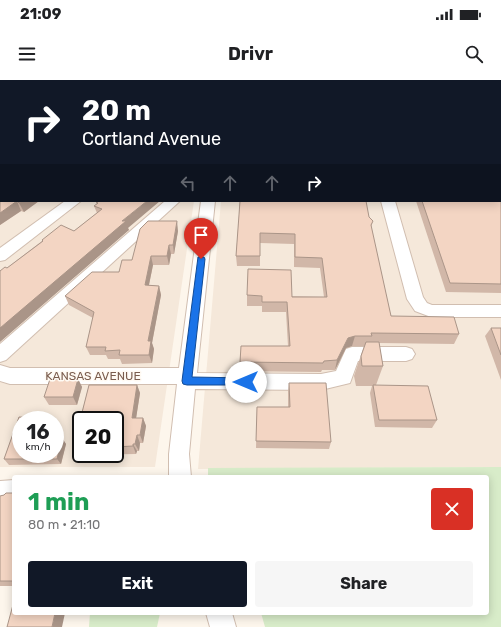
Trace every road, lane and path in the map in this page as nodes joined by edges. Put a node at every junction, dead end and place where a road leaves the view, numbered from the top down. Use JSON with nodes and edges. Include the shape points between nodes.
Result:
{"nodes":[{"id":1,"x":73,"y":202,"type":"edge"},
{"id":2,"x":172,"y":202,"type":"edge"},
{"id":3,"x":208,"y":202,"type":"edge"},
{"id":4,"x":388,"y":202,"type":"edge"},
{"id":5,"x":0,"y":256,"type":"edge"},
{"id":6,"x":501,"y":311,"type":"edge"},
{"id":7,"x":406,"y":354,"type":"dead end"},
{"id":8,"x":0,"y":355,"type":"edge"},
{"id":9,"x":0,"y":373,"type":"edge"},
{"id":10,"x":187,"y":379,"type":"junction"},
{"id":11,"x":180,"y":475,"type":"edge"},
{"id":12,"x":0,"y":492,"type":"edge"},
{"id":13,"x":12,"y":492,"type":"edge"},
{"id":14,"x":220,"y":615,"type":"edge"},
{"id":15,"x":223,"y":627,"type":"edge"}],
"edges":[{"from":1,"to":5,"type":"street"},
{"from":2,"to":8,"type":"street"},
{"from":3,"to":10,"type":"street"},
{"from":4,"to":6,"type":"street","via":[[415,300],[421,307],[431,311]]},
{"from":7,"to":10,"type":"street","name":"KANSAS AVENUE","via":[[352,354],[343,378],[321,382]]},
{"from":9,"to":10,"type":"street","name":"KANSAS AVENUE","via":[[10,376]]},
{"from":10,"to":11,"type":"street"},
{"from":12,"to":13,"type":"street"},
{"from":14,"to":15,"type":"street"}]}
